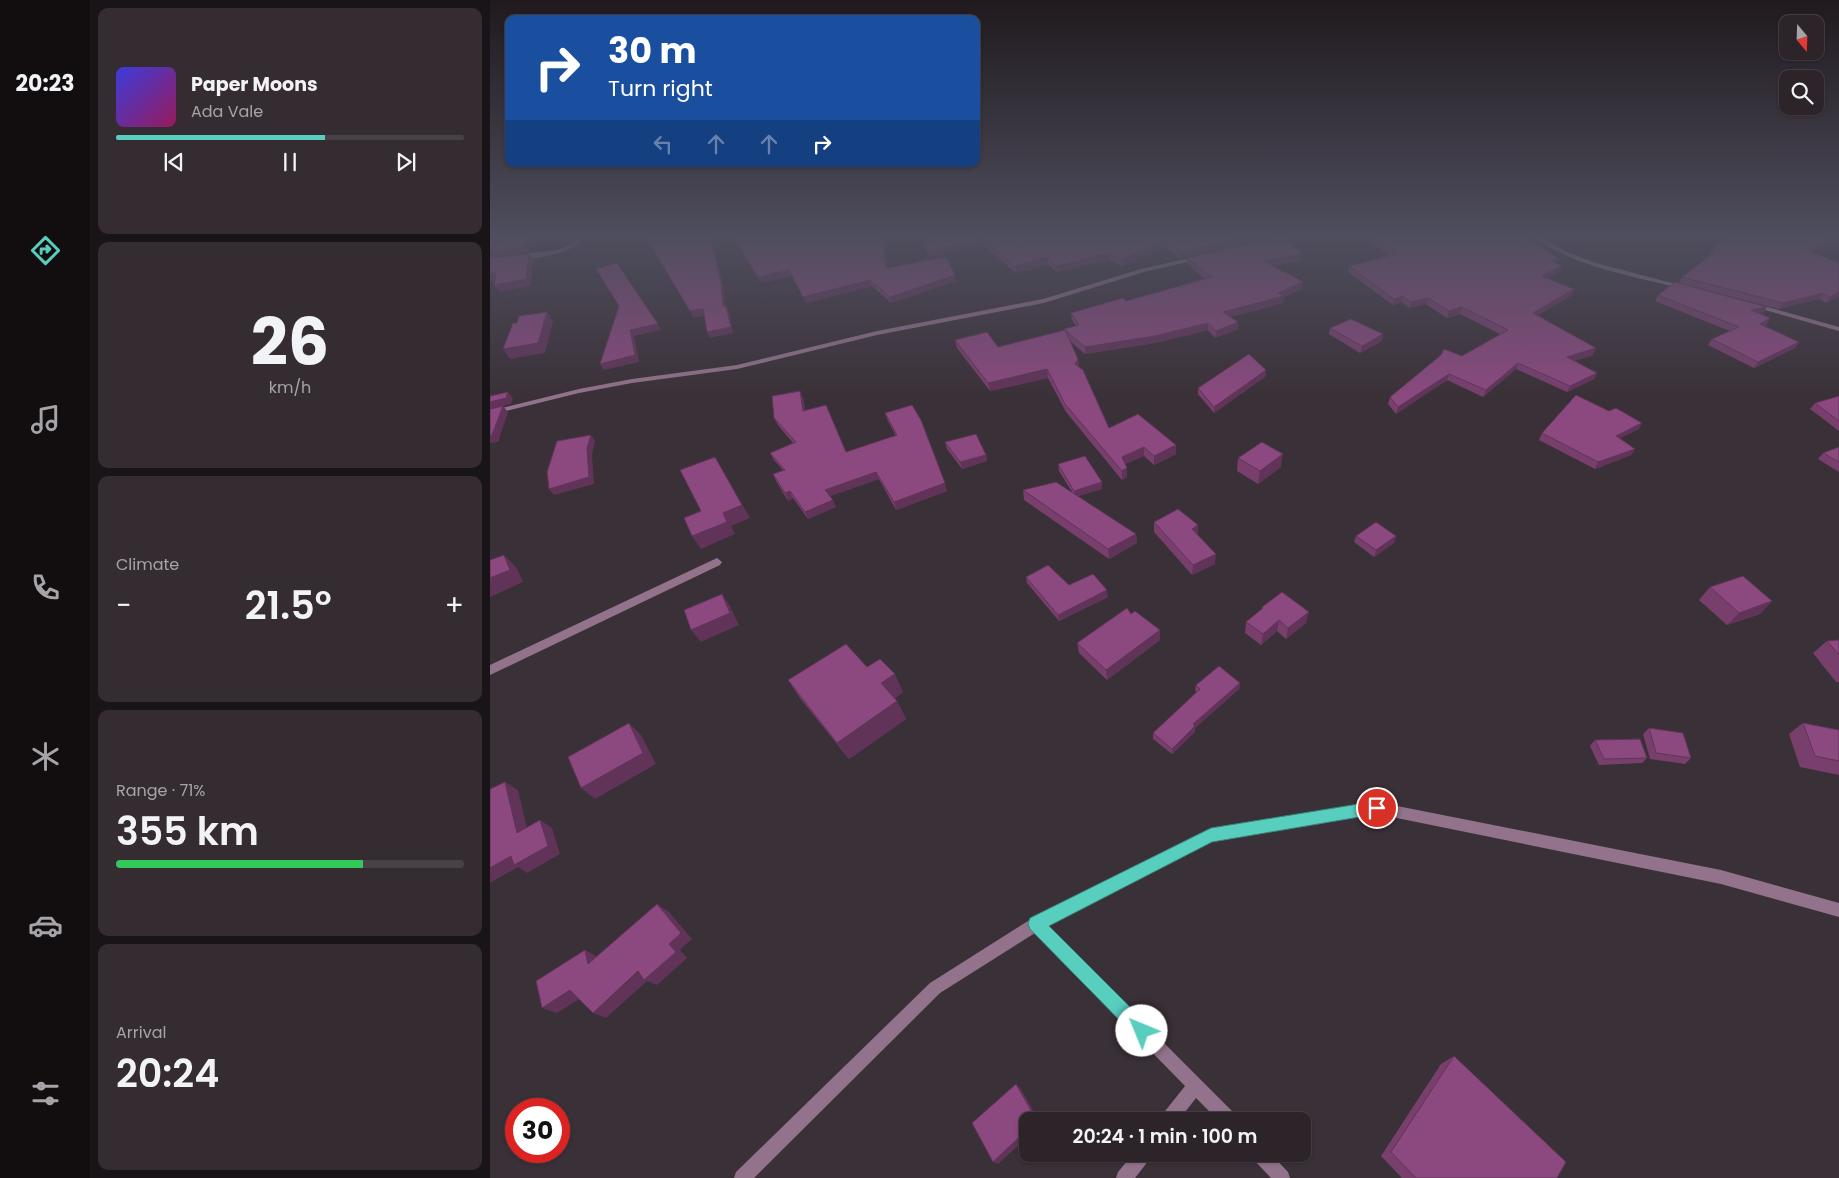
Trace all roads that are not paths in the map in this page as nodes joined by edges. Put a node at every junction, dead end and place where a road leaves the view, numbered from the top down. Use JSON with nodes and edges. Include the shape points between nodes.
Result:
{"nodes":[{"id":1,"x":1082,"y":289,"type":"edge"},
{"id":2,"x":1746,"y":303,"type":"edge"},
{"id":3,"x":1839,"y":329,"type":"edge"},
{"id":4,"x":490,"y":413,"type":"edge"},
{"id":5,"x":717,"y":562,"type":"dead end"},
{"id":6,"x":490,"y":670,"type":"edge"},
{"id":7,"x":1839,"y":910,"type":"edge"},
{"id":8,"x":1036,"y":924,"type":"junction"},
{"id":9,"x":1196,"y":1085,"type":"junction"},
{"id":10,"x":1175,"y":1112,"type":"edge"},
{"id":11,"x":1222,"y":1112,"type":"edge"},
{"id":12,"x":1136,"y":1162,"type":"edge"},
{"id":13,"x":1267,"y":1162,"type":"edge"},
{"id":14,"x":742,"y":1178,"type":"edge"},
{"id":15,"x":1124,"y":1178,"type":"edge"},
{"id":16,"x":1282,"y":1178,"type":"edge"}],
"edges":[{"from":1,"to":4,"type":"street","via":[[1044,301],[877,333],[737,367],[632,381]]},
{"from":2,"to":3,"type":"street"},
{"from":5,"to":6,"type":"street"},
{"from":7,"to":8,"type":"street","via":[[1721,876],[1377,808],[1211,835]]},
{"from":8,"to":9,"type":"street"},
{"from":8,"to":14,"type":"street","via":[[935,988]]},
{"from":9,"to":10,"type":"street"},
{"from":9,"to":11,"type":"street"},
{"from":12,"to":15,"type":"street"},
{"from":13,"to":16,"type":"street"}]}
